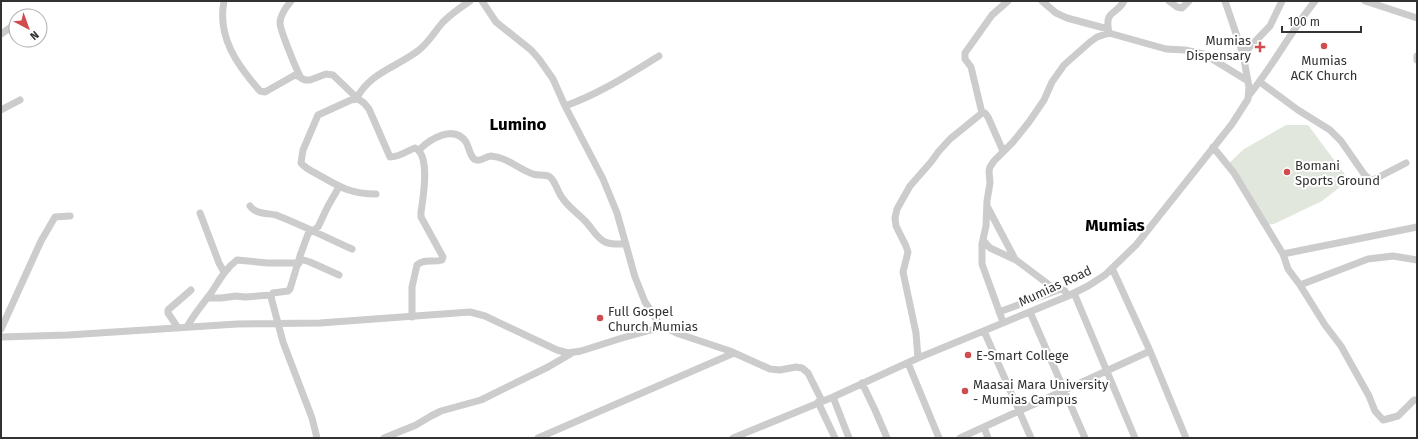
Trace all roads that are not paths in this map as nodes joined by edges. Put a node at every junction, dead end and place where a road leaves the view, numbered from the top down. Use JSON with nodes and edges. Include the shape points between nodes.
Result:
{"nodes":[{"id":1,"x":224,"y":1,"type":"edge"},
{"id":2,"x":291,"y":1,"type":"edge"},
{"id":3,"x":470,"y":1,"type":"edge"},
{"id":4,"x":482,"y":1,"type":"edge"},
{"id":5,"x":1008,"y":1,"type":"edge"},
{"id":6,"x":1042,"y":1,"type":"edge"},
{"id":7,"x":1124,"y":1,"type":"edge"},
{"id":8,"x":1169,"y":1,"type":"edge"},
{"id":9,"x":1189,"y":1,"type":"edge"},
{"id":10,"x":1225,"y":1,"type":"edge"},
{"id":11,"x":1282,"y":1,"type":"edge"},
{"id":12,"x":1315,"y":1,"type":"edge"},
{"id":13,"x":1365,"y":1,"type":"edge"},
{"id":14,"x":1417,"y":18,"type":"edge"},
{"id":15,"x":1109,"y":31,"type":"junction"},
{"id":16,"x":1243,"y":54,"type":"junction"},
{"id":17,"x":659,"y":56,"type":"dead end"},
{"id":18,"x":1417,"y":56,"type":"edge"},
{"id":19,"x":1417,"y":60,"type":"edge"},
{"id":20,"x":300,"y":77,"type":"junction"},
{"id":21,"x":1248,"y":81,"type":"junction"},
{"id":22,"x":1260,"y":82,"type":"junction"},
{"id":23,"x":1249,"y":95,"type":"junction"},
{"id":24,"x":357,"y":99,"type":"junction"},
{"id":25,"x":20,"y":100,"type":"dead end"},
{"id":26,"x":565,"y":106,"type":"junction"},
{"id":27,"x":1,"y":110,"type":"edge"},
{"id":28,"x":982,"y":113,"type":"junction"},
{"id":29,"x":1213,"y":147,"type":"junction"},
{"id":30,"x":419,"y":150,"type":"junction"},
{"id":31,"x":1003,"y":152,"type":"junction"},
{"id":32,"x":1406,"y":163,"type":"dead end"},
{"id":33,"x":339,"y":187,"type":"junction"},
{"id":34,"x":376,"y":194,"type":"dead end"},
{"id":35,"x":250,"y":206,"type":"dead end"},
{"id":36,"x":986,"y":206,"type":"junction"},
{"id":37,"x":200,"y":213,"type":"dead end"},
{"id":38,"x":70,"y":216,"type":"dead end"},
{"id":39,"x":1417,"y":227,"type":"edge"},
{"id":40,"x":312,"y":232,"type":"junction"},
{"id":41,"x":983,"y":240,"type":"junction"},
{"id":42,"x":626,"y":244,"type":"junction"},
{"id":43,"x":352,"y":250,"type":"dead end"},
{"id":44,"x":1283,"y":254,"type":"junction"},
{"id":45,"x":1016,"y":260,"type":"junction"},
{"id":46,"x":1417,"y":260,"type":"edge"},
{"id":47,"x":299,"y":261,"type":"junction"},
{"id":48,"x":1112,"y":268,"type":"junction"},
{"id":49,"x":224,"y":272,"type":"junction"},
{"id":50,"x":339,"y":276,"type":"dead end"},
{"id":51,"x":1300,"y":284,"type":"junction"},
{"id":52,"x":191,"y":290,"type":"dead end"},
{"id":53,"x":1056,"y":290,"type":"junction"},
{"id":54,"x":1071,"y":294,"type":"junction"},
{"id":55,"x":271,"y":295,"type":"junction"},
{"id":56,"x":207,"y":298,"type":"junction"},
{"id":57,"x":999,"y":312,"type":"junction"},
{"id":58,"x":1030,"y":312,"type":"junction"},
{"id":59,"x":412,"y":317,"type":"junction"},
{"id":60,"x":1003,"y":322,"type":"junction"},
{"id":61,"x":278,"y":324,"type":"junction"},
{"id":62,"x":187,"y":327,"type":"junction"},
{"id":63,"x":662,"y":327,"type":"junction"},
{"id":64,"x":178,"y":328,"type":"junction"},
{"id":65,"x":1,"y":329,"type":"edge"},
{"id":66,"x":984,"y":331,"type":"junction"},
{"id":67,"x":1,"y":337,"type":"edge"},
{"id":68,"x":1150,"y":351,"type":"junction"},
{"id":69,"x":572,"y":352,"type":"junction"},
{"id":70,"x":734,"y":353,"type":"junction"},
{"id":71,"x":918,"y":358,"type":"junction"},
{"id":72,"x":908,"y":363,"type":"junction"},
{"id":73,"x":1107,"y":371,"type":"junction"},
{"id":74,"x":862,"y":384,"type":"junction"},
{"id":75,"x":1064,"y":390,"type":"junction"},
{"id":76,"x":832,"y":397,"type":"junction"},
{"id":77,"x":1417,"y":400,"type":"edge"},
{"id":78,"x":820,"y":402,"type":"junction"},
{"id":79,"x":1020,"y":411,"type":"junction"},
{"id":80,"x":984,"y":427,"type":"junction"},
{"id":81,"x":848,"y":435,"type":"edge"},
{"id":82,"x":317,"y":438,"type":"edge"},
{"id":83,"x":384,"y":438,"type":"edge"},
{"id":84,"x":538,"y":438,"type":"edge"},
{"id":85,"x":733,"y":438,"type":"edge"},
{"id":86,"x":834,"y":438,"type":"edge"},
{"id":87,"x":887,"y":438,"type":"edge"},
{"id":88,"x":938,"y":438,"type":"edge"},
{"id":89,"x":960,"y":438,"type":"edge"},
{"id":90,"x":988,"y":438,"type":"edge"},
{"id":91,"x":1031,"y":438,"type":"edge"},
{"id":92,"x":1085,"y":438,"type":"edge"},
{"id":93,"x":1135,"y":438,"type":"edge"},
{"id":94,"x":1186,"y":438,"type":"edge"}],
"edges":[{"from":1,"to":20,"type":"street","via":[[223,22],[228,44],[236,61],[260,91],[265,92],[295,75]]},
{"from":2,"to":20,"type":"street","via":[[280,23]]},
{"from":3,"to":24,"type":"street","via":[[443,22],[417,51],[382,72],[362,90]]},
{"from":4,"to":26,"type":"street","via":[[496,22],[540,59],[553,79]]},
{"from":5,"to":28,"type":"street","via":[[992,15],[965,53]]},
{"from":6,"to":15,"type":"street","via":[[1056,13]]},
{"from":7,"to":15,"type":"street","via":[[1107,19]]},
{"from":8,"to":9,"type":"street","via":[[1182,8]]},
{"from":10,"to":16,"type":"street"},
{"from":11,"to":16,"type":"street","via":[[1270,26]]},
{"from":12,"to":22,"type":"street","name":"Mumias Road"},
{"from":13,"to":14,"type":"street"},
{"from":15,"to":21,"type":"street","via":[[1156,47],[1204,54]]},
{"from":15,"to":31,"type":"street","via":[[1090,42],[1064,65],[1029,122]]},
{"from":16,"to":21,"type":"street"},
{"from":17,"to":26,"type":"street","via":[[601,91]]},
{"from":18,"to":19,"type":"street"},
{"from":20,"to":24,"type":"street","via":[[305,80],[326,74],[333,75]]},
{"from":21,"to":23,"type":"street"},
{"from":22,"to":23,"type":"street","name":"Mumias Road"},
{"from":22,"to":32,"type":"street","via":[[1330,130],[1370,180]]},
{"from":23,"to":29,"type":"street","name":"Mumias Road","via":[[1232,124]]},
{"from":24,"to":30,"type":"street","via":[[364,103],[372,114],[390,157],[400,156],[415,148]]},
{"from":24,"to":33,"type":"street","via":[[319,115],[302,154],[303,166]]},
{"from":25,"to":27,"type":"street"},
{"from":26,"to":42,"type":"street","via":[[603,179]]},
{"from":28,"to":31,"type":"street","via":[[988,117]]},
{"from":28,"to":71,"type":"street","via":[[950,138],[910,186],[897,209],[896,226],[908,252],[903,272],[916,333]]},
{"from":29,"to":44,"type":"street","via":[[1234,173]]},
{"from":29,"to":48,"type":"street","name":"Mumias Road","via":[[1155,223]]},
{"from":30,"to":42,"type":"street","via":[[443,135],[458,135],[466,141],[475,160],[491,156],[513,163],[532,174],[549,176],[562,198],[600,238],[610,243]]},
{"from":30,"to":59,"type":"street","via":[[426,176],[422,217],[443,257],[442,260],[422,261],[417,265],[412,287]]},
{"from":31,"to":36,"type":"street","via":[[990,167]]},
{"from":33,"to":34,"type":"street","via":[[359,193]]},
{"from":33,"to":40,"type":"street","via":[[318,227]]},
{"from":35,"to":40,"type":"street","via":[[255,211],[276,216]]},
{"from":36,"to":41,"type":"street"},
{"from":36,"to":45,"type":"street"},
{"from":37,"to":49,"type":"street"},
{"from":38,"to":65,"type":"street","via":[[55,217],[50,224]]},
{"from":39,"to":44,"type":"street"},
{"from":40,"to":43,"type":"street"},
{"from":40,"to":47,"type":"street","via":[[308,234]]},
{"from":41,"to":45,"type":"street","via":[[990,248]]},
{"from":41,"to":57,"type":"street","via":[[982,264]]},
{"from":42,"to":63,"type":"street","via":[[645,302]]},
{"from":44,"to":51,"type":"street","via":[[1288,269]]},
{"from":45,"to":53,"type":"street"},
{"from":46,"to":51,"type":"street","via":[[1393,256],[1368,259]]},
{"from":47,"to":49,"type":"street","via":[[268,263],[238,260]]},
{"from":47,"to":50,"type":"street","via":[[310,262]]},
{"from":47,"to":55,"type":"street","via":[[290,290]]},
{"from":48,"to":54,"type":"street","name":"Mumias Road","via":[[1095,282]]},
{"from":48,"to":68,"type":"street"},
{"from":49,"to":56,"type":"street"},
{"from":51,"to":77,"type":"street","via":[[1341,346],[1375,411],[1383,420],[1398,416]]},
{"from":52,"to":64,"type":"street","via":[[168,310]]},
{"from":53,"to":54,"type":"street","via":[[1063,289]]},
{"from":53,"to":57,"type":"street"},
{"from":54,"to":58,"type":"street","name":"Mumias Road"},
{"from":54,"to":73,"type":"street"},
{"from":55,"to":56,"type":"street"},
{"from":55,"to":61,"type":"street"},
{"from":56,"to":62,"type":"street"},
{"from":57,"to":60,"type":"street"},
{"from":58,"to":60,"type":"street","name":"Mumias Road"},
{"from":58,"to":75,"type":"street"},
{"from":59,"to":61,"type":"street"},
{"from":59,"to":69,"type":"street","via":[[477,313],[557,350]]},
{"from":60,"to":66,"type":"street","name":"Mumias Road"},
{"from":61,"to":62,"type":"street"},
{"from":61,"to":82,"type":"street"},
{"from":62,"to":64,"type":"street"},
{"from":63,"to":69,"type":"street"},
{"from":63,"to":70,"type":"street"},
{"from":64,"to":67,"type":"street","via":[[68,336]]},
{"from":66,"to":71,"type":"street","name":"Mumias Road"},
{"from":66,"to":79,"type":"street"},
{"from":68,"to":73,"type":"street"},
{"from":68,"to":94,"type":"street"},
{"from":69,"to":83,"type":"street","via":[[548,367],[481,400],[442,411],[416,426]]},
{"from":70,"to":78,"type":"street","via":[[773,370],[802,368],[808,373]]},
{"from":70,"to":84,"type":"street"},
{"from":71,"to":72,"type":"street","name":"Mumias Road"},
{"from":72,"to":74,"type":"street","name":"Mumias Road"},
{"from":72,"to":88,"type":"street"},
{"from":73,"to":75,"type":"street"},
{"from":73,"to":93,"type":"street"},
{"from":74,"to":76,"type":"street","name":"Mumias Road"},
{"from":74,"to":87,"type":"street"},
{"from":75,"to":79,"type":"street"},
{"from":75,"to":92,"type":"street"},
{"from":76,"to":78,"type":"street","name":"Mumias Road"},
{"from":76,"to":81,"type":"street"},
{"from":78,"to":85,"type":"street","name":"Mumias Road"},
{"from":78,"to":86,"type":"street"},
{"from":79,"to":80,"type":"street"},
{"from":79,"to":91,"type":"street"},
{"from":80,"to":89,"type":"street"},
{"from":80,"to":90,"type":"street"},
{"from":81,"to":86,"type":"street"}]}
